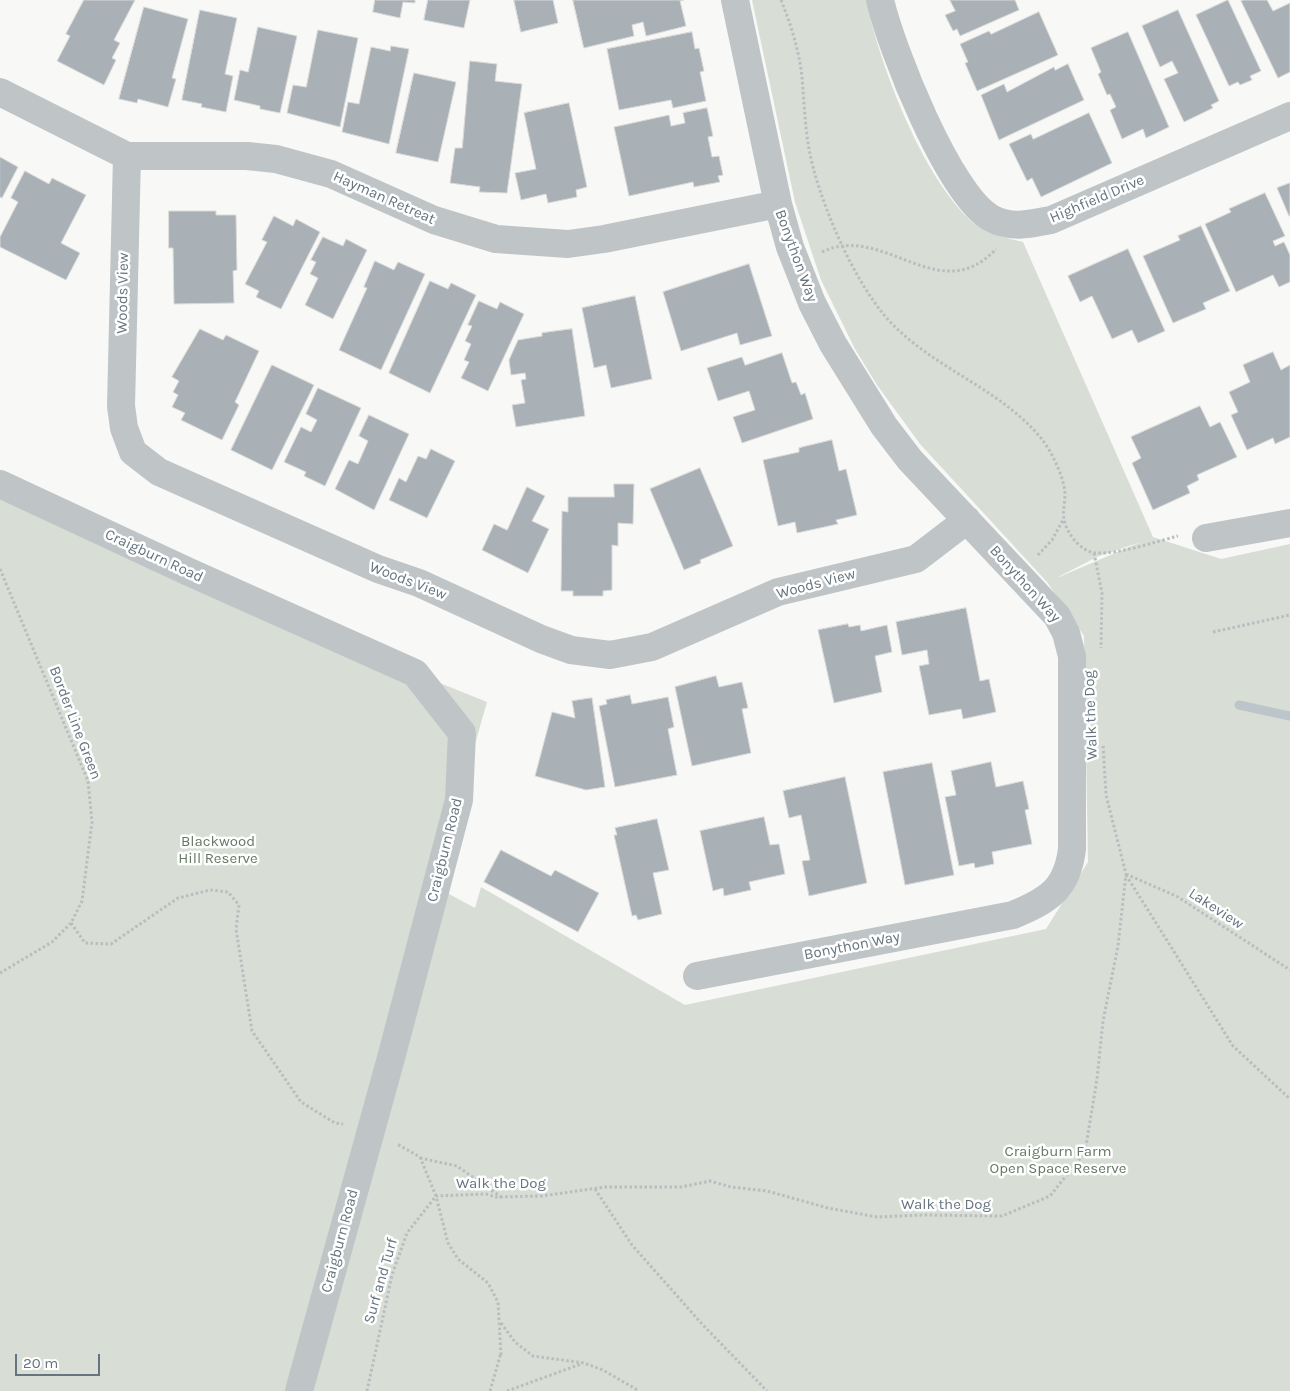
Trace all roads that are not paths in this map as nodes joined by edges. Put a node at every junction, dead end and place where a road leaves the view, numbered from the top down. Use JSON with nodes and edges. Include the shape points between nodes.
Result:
{"nodes":[{"id":1,"x":736,"y":0,"type":"edge"},
{"id":2,"x":880,"y":0,"type":"edge"},
{"id":3,"x":0,"y":92,"type":"edge"},
{"id":4,"x":1290,"y":116,"type":"edge"},
{"id":5,"x":127,"y":156,"type":"junction"},
{"id":6,"x":778,"y":204,"type":"junction"},
{"id":7,"x":0,"y":484,"type":"edge"},
{"id":8,"x":967,"y":520,"type":"junction"},
{"id":9,"x":1290,"y":524,"type":"edge"},
{"id":10,"x":1206,"y":538,"type":"road end"},
{"id":11,"x":697,"y":976,"type":"dead end"},
{"id":12,"x":299,"y":1391,"type":"edge"}],
"edges":[{"from":1,"to":6,"type":"street","name":"Bonython Way"},
{"from":2,"to":4,"type":"street","name":"Highfield Drive","via":[[886,28],[918,106],[956,179],[971,202],[991,218],[1009,224],[1020,226],[1051,220]]},
{"from":3,"to":5,"type":"street","name":"Hayman Retreat"},
{"from":5,"to":6,"type":"street","name":"Hayman Retreat","via":[[276,159],[331,174],[461,230],[496,239],[527,242],[568,244],[604,239]]},
{"from":5,"to":8,"type":"street","name":"Woods View","via":[[120,406],[133,452],[159,472],[378,570],[419,583],[571,650],[610,655],[652,647],[778,592],[916,559]]},
{"from":6,"to":8,"type":"street","name":"Bonython Way","via":[[797,265],[833,344],[884,426],[910,460]]},
{"from":7,"to":12,"type":"street","name":"Craigburn Road","via":[[415,673],[462,733],[458,800]]},
{"from":8,"to":11,"type":"street","name":"Bonython Way","via":[[1057,616],[1066,633],[1072,656],[1072,849],[1066,878],[1039,904],[1013,915]]},
{"from":9,"to":10,"type":"street"}]}
